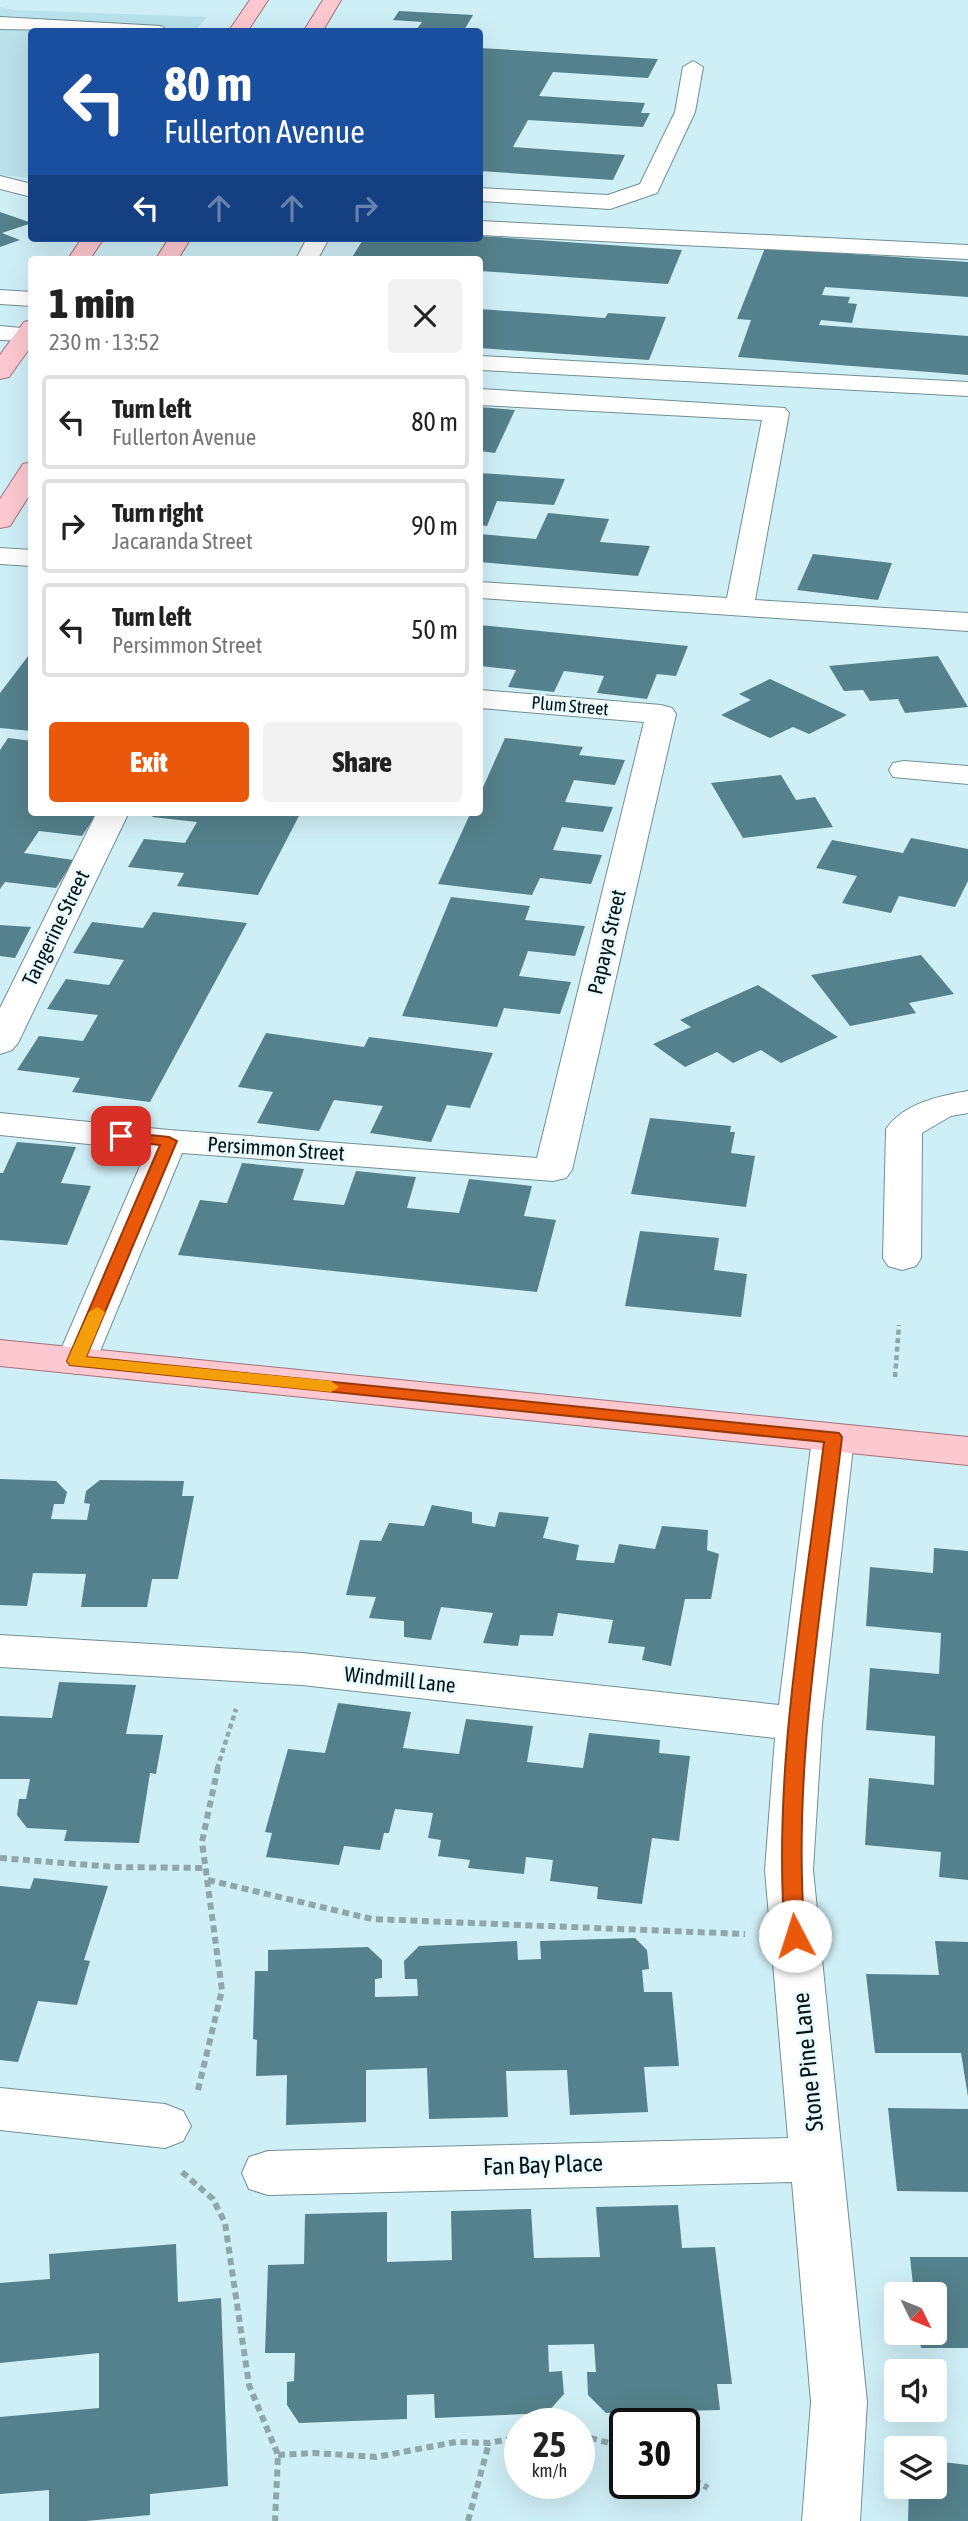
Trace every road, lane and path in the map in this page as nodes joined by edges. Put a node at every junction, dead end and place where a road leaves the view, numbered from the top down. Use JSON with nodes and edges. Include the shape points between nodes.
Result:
{"nodes":[{"id":1,"x":259,"y":0,"type":"edge"},
{"id":2,"x":332,"y":0,"type":"edge"},
{"id":3,"x":0,"y":23,"type":"edge"},
{"id":4,"x":89,"y":28,"type":"edge"},
{"id":5,"x":240,"y":28,"type":"edge"},
{"id":6,"x":314,"y":28,"type":"edge"},
{"id":7,"x":693,"y":67,"type":"dead end"},
{"id":8,"x":0,"y":182,"type":"edge"},
{"id":9,"x":28,"y":190,"type":"edge"},
{"id":10,"x":483,"y":195,"type":"edge"},
{"id":11,"x":483,"y":229,"type":"edge"},
{"id":12,"x":968,"y":252,"type":"edge"},
{"id":13,"x":0,"y":297,"type":"edge"},
{"id":14,"x":28,"y":299,"type":"edge"},
{"id":15,"x":28,"y":331,"type":"edge"},
{"id":16,"x":28,"y":332,"type":"edge"},
{"id":17,"x":0,"y":333,"type":"edge"},
{"id":18,"x":483,"y":363,"type":"edge"},
{"id":19,"x":0,"y":372,"type":"edge"},
{"id":20,"x":968,"y":389,"type":"edge"},
{"id":21,"x":483,"y":397,"type":"edge"},
{"id":22,"x":28,"y":476,"type":"edge"},
{"id":23,"x":0,"y":520,"type":"edge"},
{"id":24,"x":0,"y":556,"type":"edge"},
{"id":25,"x":28,"y":558,"type":"edge"},
{"id":26,"x":483,"y":590,"type":"edge"},
{"id":27,"x":739,"y":608,"type":"junction"},
{"id":28,"x":968,"y":622,"type":"edge"},
{"id":29,"x":483,"y":699,"type":"edge"},
{"id":30,"x":661,"y":714,"type":"joint"},
{"id":31,"x":904,"y":770,"type":"dead end"},
{"id":32,"x":968,"y":775,"type":"edge"},
{"id":33,"x":111,"y":816,"type":"edge"},
{"id":34,"x":0,"y":1043,"type":"edge"},
{"id":35,"x":968,"y":1102,"type":"edge"},
{"id":36,"x":0,"y":1124,"type":"edge"},
{"id":37,"x":169,"y":1141,"type":"junction"},
{"id":38,"x":553,"y":1170,"type":"joint"},
{"id":39,"x":902,"y":1258,"type":"dead end"},
{"id":40,"x":899,"y":1325,"type":"dead end"},
{"id":41,"x":0,"y":1353,"type":"edge"},
{"id":42,"x":76,"y":1361,"type":"junction"},
{"id":43,"x":895,"y":1377,"type":"dead end"},
{"id":44,"x":833,"y":1437,"type":"junction"},
{"id":45,"x":968,"y":1451,"type":"edge"},
{"id":46,"x":0,"y":1651,"type":"edge"},
{"id":47,"x":248,"y":1664,"type":"junction"},
{"id":48,"x":799,"y":1724,"type":"junction"},
{"id":49,"x":0,"y":1858,"type":"edge"},
{"id":50,"x":203,"y":1868,"type":"junction"},
{"id":51,"x":208,"y":1880,"type":"junction"},
{"id":52,"x":795,"y":1936,"type":"junction"},
{"id":53,"x":0,"y":2109,"type":"edge"},
{"id":54,"x":179,"y":2133,"type":"junction"},
{"id":55,"x":818,"y":2159,"type":"junction"},
{"id":56,"x":268,"y":2173,"type":"dead end"},
{"id":57,"x":504,"y":2440,"type":"edge"},
{"id":58,"x":489,"y":2443,"type":"junction"},
{"id":59,"x":278,"y":2455,"type":"junction"},
{"id":60,"x":700,"y":2483,"type":"edge"},
{"id":61,"x":708,"y":2488,"type":"dead end"},
{"id":62,"x":275,"y":2521,"type":"edge"},
{"id":63,"x":468,"y":2521,"type":"edge"},
{"id":64,"x":831,"y":2521,"type":"edge"}],
"edges":[{"from":1,"to":5,"type":"main road"},
{"from":2,"to":6,"type":"main road"},
{"from":3,"to":4,"type":"street"},
{"from":7,"to":10,"type":"street","via":[[685,112],[649,188],[610,202]]},
{"from":8,"to":9,"type":"street"},
{"from":11,"to":12,"type":"street"},
{"from":13,"to":14,"type":"street"},
{"from":15,"to":17,"type":"street"},
{"from":16,"to":19,"type":"main road"},
{"from":18,"to":20,"type":"street"},
{"from":21,"to":27,"type":"street","via":[[776,413]]},
{"from":22,"to":23,"type":"main road"},
{"from":24,"to":25,"type":"street"},
{"from":26,"to":27,"type":"street"},
{"from":27,"to":28,"type":"street"},
{"from":29,"to":30,"type":"street","name":"Plum Street"},
{"from":30,"to":38,"type":"street","name":"Papaya Street"},
{"from":31,"to":32,"type":"street"},
{"from":33,"to":34,"type":"street","name":"Tangerine Street"},
{"from":35,"to":39,"type":"street","via":[[940,1107],[904,1129]]},
{"from":36,"to":37,"type":"street","name":"Persimmon Street"},
{"from":37,"to":38,"type":"street","name":"Persimmon Street"},
{"from":37,"to":42,"type":"street"},
{"from":40,"to":43,"type":"path"},
{"from":41,"to":42,"type":"main road"},
{"from":42,"to":44,"type":"main road"},
{"from":44,"to":45,"type":"main road"},
{"from":44,"to":48,"type":"street","name":"Stone Pine Lane"},
{"from":46,"to":47,"type":"street","name":"Windmill Lane"},
{"from":47,"to":48,"type":"street","name":"Windmill Lane"},
{"from":47,"to":50,"type":"path","via":[[202,1830]]},
{"from":48,"to":52,"type":"street","name":"Stone Pine Lane","via":[[789,1870]]},
{"from":49,"to":50,"type":"path"},
{"from":50,"to":51,"type":"path"},
{"from":51,"to":52,"type":"path","via":[[372,1919]]},
{"from":51,"to":54,"type":"path","via":[[222,1990]]},
{"from":52,"to":55,"type":"street","name":"Stone Pine Lane"},
{"from":53,"to":54,"type":"street"},
{"from":54,"to":59,"type":"path","via":[[225,2223],[250,2385]]},
{"from":55,"to":56,"type":"street","name":"Fan Bay Place"},
{"from":55,"to":64,"type":"street","name":"Stone Pine Lane","via":[[839,2402]]},
{"from":57,"to":58,"type":"path"},
{"from":58,"to":59,"type":"path","via":[[456,2442],[376,2457]]},
{"from":58,"to":63,"type":"path"},
{"from":59,"to":62,"type":"path"},
{"from":60,"to":61,"type":"path"}]}
